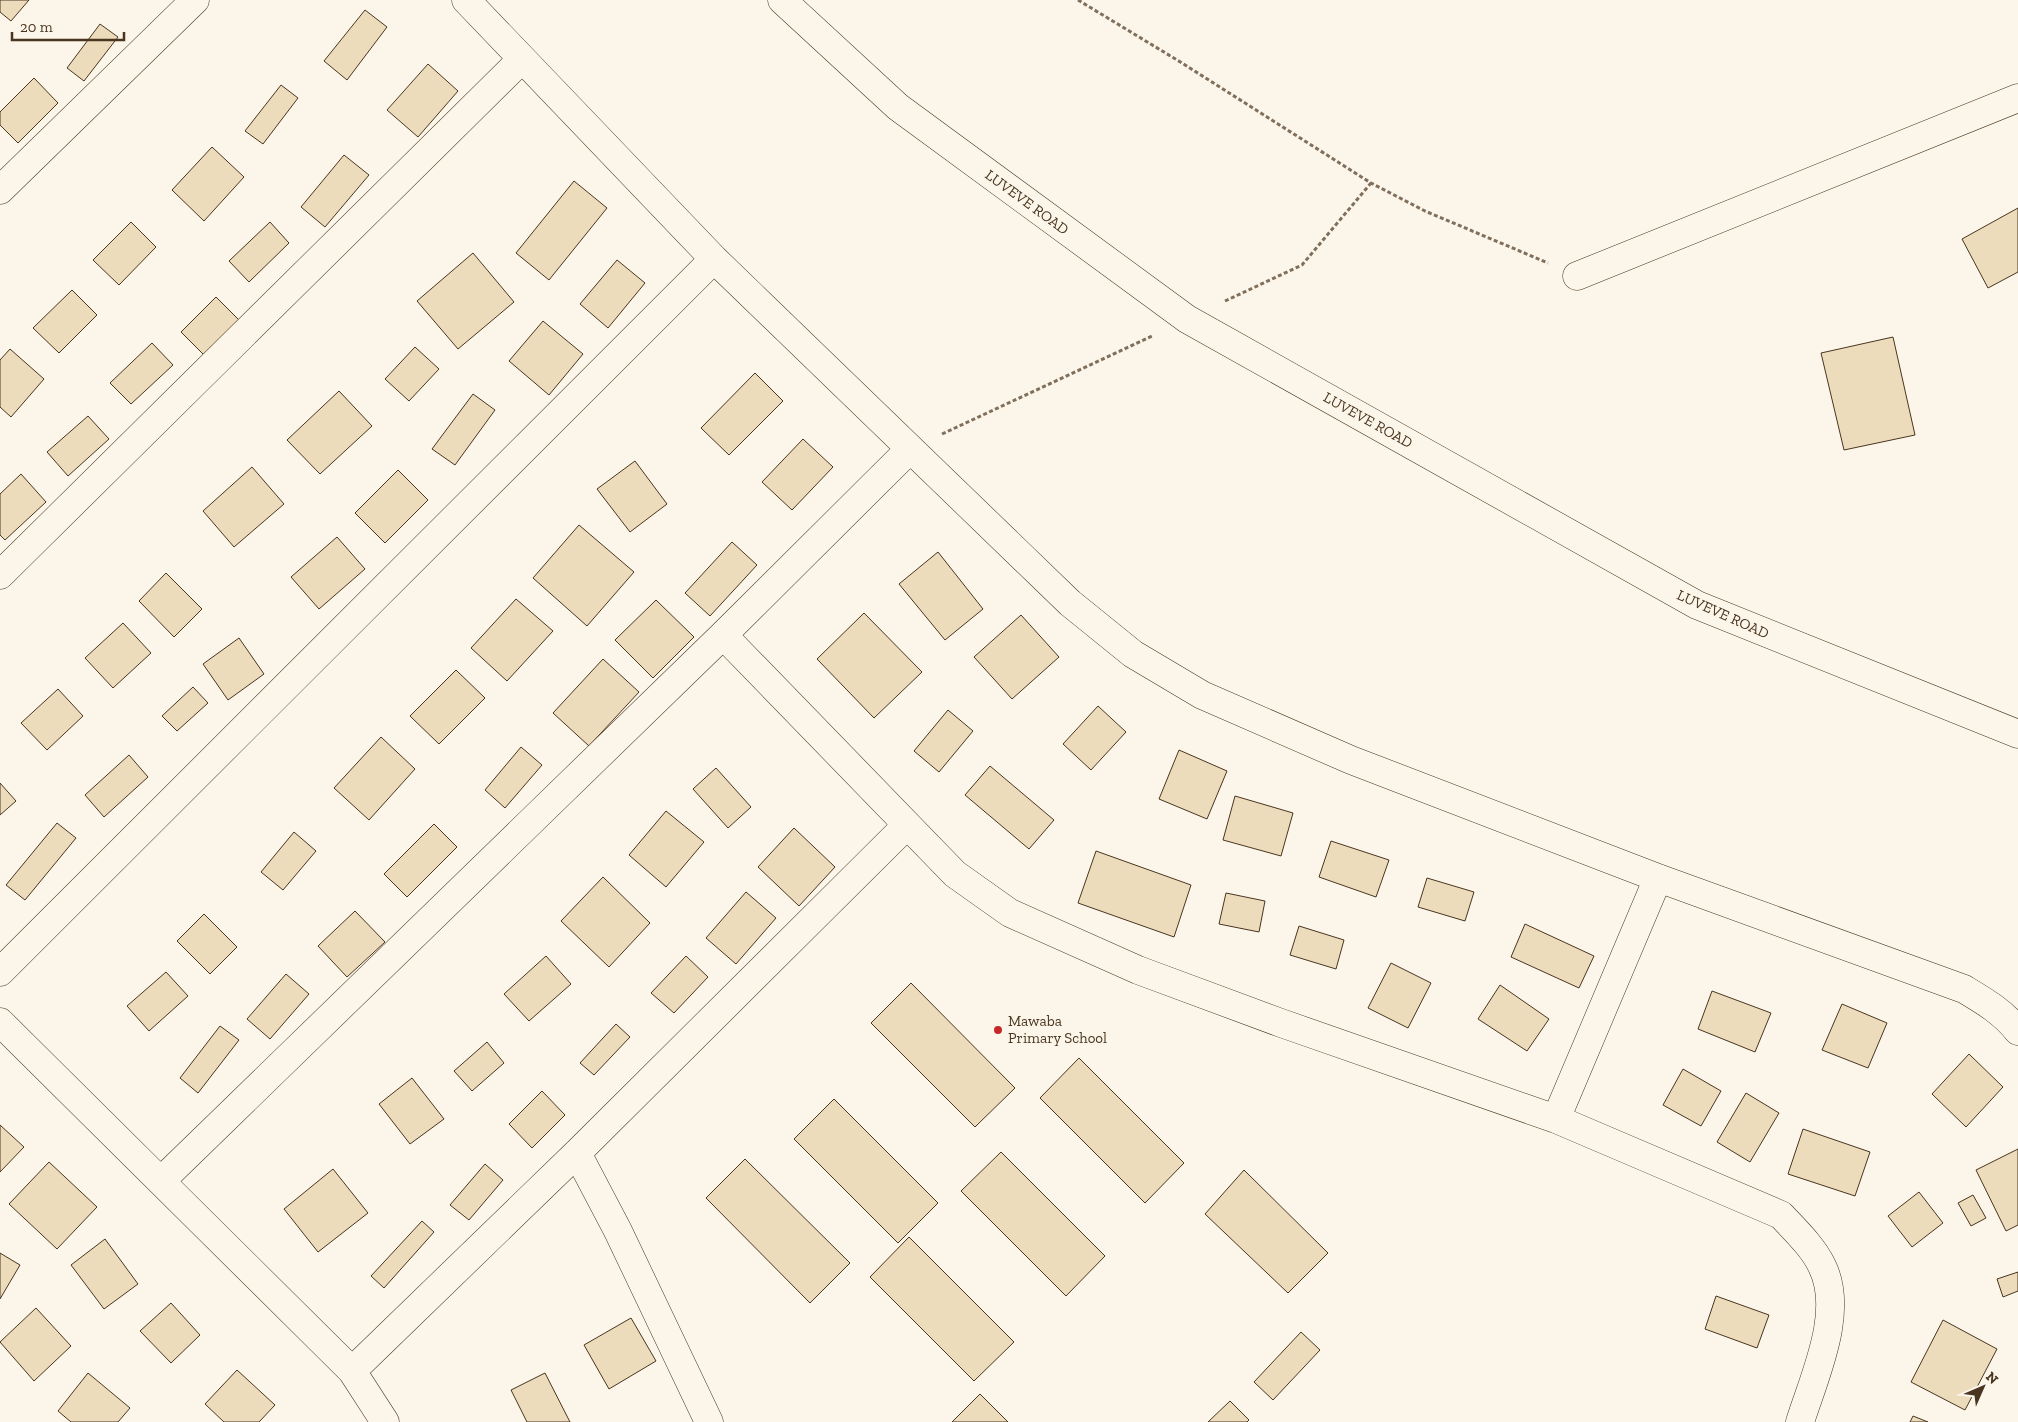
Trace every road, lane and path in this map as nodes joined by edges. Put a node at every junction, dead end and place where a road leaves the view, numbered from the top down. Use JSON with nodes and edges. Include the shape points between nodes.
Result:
{"nodes":[{"id":1,"x":195,"y":0,"type":"edge"},
{"id":2,"x":466,"y":0,"type":"edge"},
{"id":3,"x":782,"y":0,"type":"edge"},
{"id":4,"x":1078,"y":0,"type":"edge"},
{"id":5,"x":522,"y":59,"type":"junction"},
{"id":6,"x":2018,"y":98,"type":"edge"},
{"id":7,"x":0,"y":190,"type":"edge"},
{"id":8,"x":714,"y":259,"type":"junction"},
{"id":9,"x":1577,"y":276,"type":"joint"},
{"id":10,"x":910,"y":448,"type":"junction"},
{"id":11,"x":0,"y":575,"type":"edge"},
{"id":12,"x":723,"y":635,"type":"junction"},
{"id":13,"x":2018,"y":734,"type":"edge"},
{"id":14,"x":906,"y":826,"type":"junction"},
{"id":15,"x":1658,"y":878,"type":"junction"},
{"id":16,"x":0,"y":972,"type":"edge"},
{"id":17,"x":0,"y":1022,"type":"edge"},
{"id":18,"x":2018,"y":1031,"type":"edge"},
{"id":19,"x":1556,"y":1119,"type":"junction"},
{"id":20,"x":577,"y":1153,"type":"junction"},
{"id":21,"x":162,"y":1180,"type":"junction"},
{"id":22,"x":352,"y":1371,"type":"junction"},
{"id":23,"x":385,"y":1422,"type":"edge"},
{"id":24,"x":709,"y":1422,"type":"edge"},
{"id":25,"x":1800,"y":1422,"type":"edge"}],
"edges":[{"from":1,"to":7,"type":"street"},
{"from":2,"to":5,"type":"street"},
{"from":3,"to":13,"type":"street","name":"LUVEVE ROAD","via":[[898,107],[1187,319],[1697,605]]},
{"from":4,"to":9,"type":"path","via":[[1371,183],[1426,211]]},
{"from":5,"to":8,"type":"street"},
{"from":5,"to":11,"type":"street"},
{"from":6,"to":9,"type":"street"},
{"from":8,"to":10,"type":"street"},
{"from":8,"to":16,"type":"street"},
{"from":10,"to":12,"type":"street"},
{"from":10,"to":15,"type":"street","via":[[1070,603],[1133,654],[1202,695],[1350,760]]},
{"from":12,"to":14,"type":"street"},
{"from":12,"to":21,"type":"street"},
{"from":14,"to":19,"type":"street","via":[[955,874],[1010,913],[1156,976]]},
{"from":14,"to":20,"type":"street"},
{"from":15,"to":18,"type":"street","via":[[1964,989],[2009,1019]]},
{"from":15,"to":19,"type":"street"},
{"from":17,"to":21,"type":"street"},
{"from":19,"to":25,"type":"street","via":[[1781,1215],[1802,1239],[1823,1266],[1830,1296],[1830,1329]]},
{"from":20,"to":22,"type":"street"},
{"from":20,"to":24,"type":"street"},
{"from":21,"to":22,"type":"street"},
{"from":22,"to":23,"type":"street"}]}
